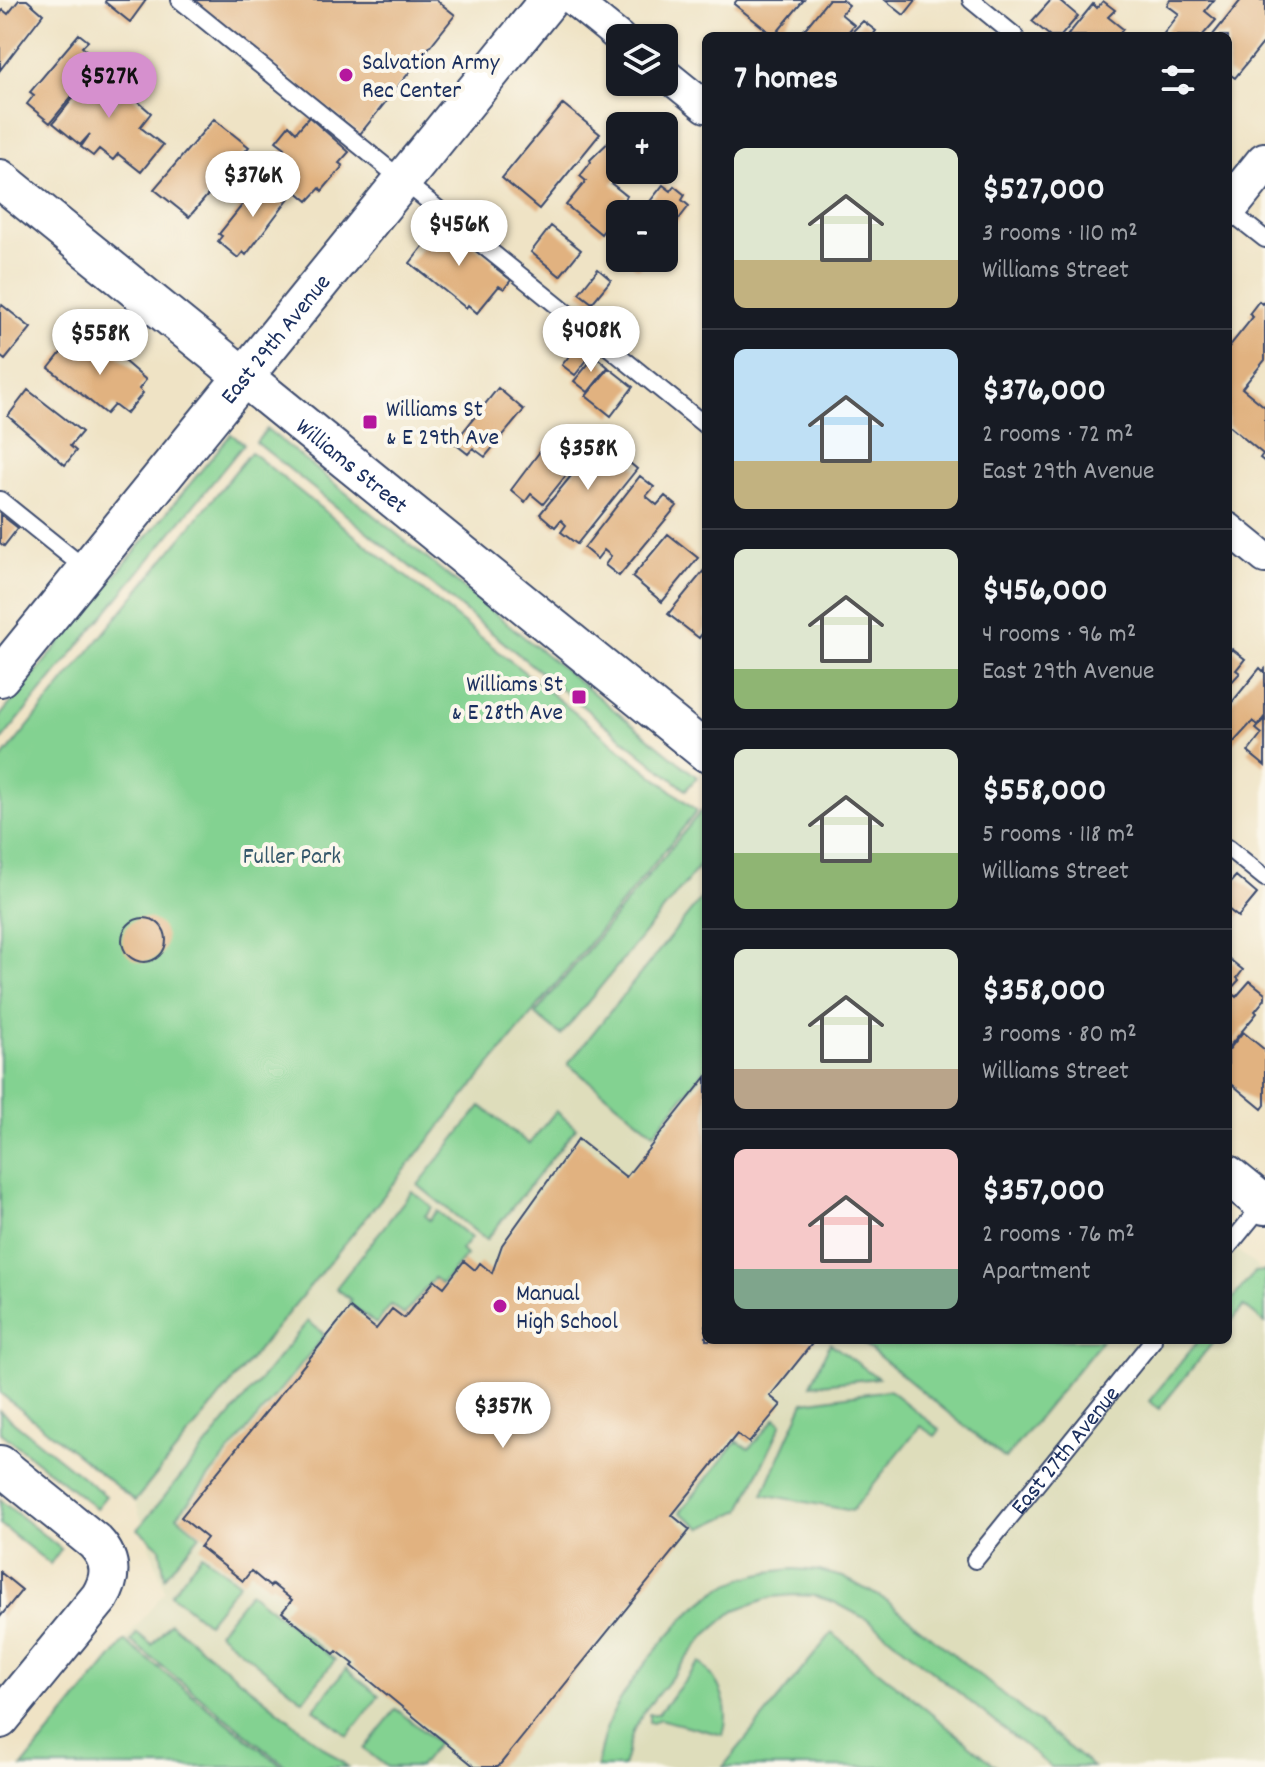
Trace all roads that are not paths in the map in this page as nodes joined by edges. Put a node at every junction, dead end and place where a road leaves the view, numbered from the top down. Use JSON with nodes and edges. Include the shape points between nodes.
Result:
{"nodes":[{"id":1,"x":180,"y":0,"type":"edge"},
{"id":2,"x":549,"y":0,"type":"edge"},
{"id":3,"x":573,"y":0,"type":"edge"},
{"id":4,"x":971,"y":0,"type":"edge"},
{"id":5,"x":606,"y":27,"type":"edge"},
{"id":6,"x":1010,"y":32,"type":"edge"},
{"id":7,"x":678,"y":84,"type":"edge"},
{"id":8,"x":702,"y":104,"type":"edge"},
{"id":9,"x":1265,"y":162,"type":"edge"},
{"id":10,"x":0,"y":179,"type":"edge"},
{"id":11,"x":403,"y":180,"type":"junction"},
{"id":12,"x":1232,"y":204,"type":"edge"},
{"id":13,"x":1232,"y":212,"type":"edge"},
{"id":14,"x":1265,"y":239,"type":"edge"},
{"id":15,"x":243,"y":376,"type":"junction"},
{"id":16,"x":702,"y":423,"type":"edge"},
{"id":17,"x":0,"y":500,"type":"edge"},
{"id":18,"x":1232,"y":531,"type":"edge"},
{"id":19,"x":1265,"y":558,"type":"edge"},
{"id":20,"x":87,"y":570,"type":"junction"},
{"id":21,"x":0,"y":677,"type":"edge"},
{"id":22,"x":702,"y":749,"type":"edge"},
{"id":23,"x":1232,"y":851,"type":"edge"},
{"id":24,"x":1265,"y":878,"type":"edge"},
{"id":25,"x":1232,"y":1178,"type":"edge"},
{"id":26,"x":1264,"y":1203,"type":"edge"},
{"id":27,"x":1232,"y":1242,"type":"edge"},
{"id":28,"x":1150,"y":1344,"type":"edge"},
{"id":29,"x":0,"y":1465,"type":"edge"},
{"id":30,"x":975,"y":1560,"type":"dead end"},
{"id":31,"x":0,"y":1719,"type":"edge"}],
"edges":[{"from":1,"to":11,"type":"lane"},
{"from":2,"to":11,"type":"street","name":"East 29th Avenue"},
{"from":3,"to":5,"type":"street"},
{"from":4,"to":6,"type":"lane"},
{"from":7,"to":8,"type":"street"},
{"from":9,"to":12,"type":"street"},
{"from":10,"to":15,"type":"street","name":"Williams Street"},
{"from":11,"to":15,"type":"street","name":"East 29th Avenue"},
{"from":11,"to":16,"type":"lane"},
{"from":13,"to":14,"type":"lane"},
{"from":15,"to":20,"type":"street","name":"East 29th Avenue"},
{"from":15,"to":22,"type":"street","name":"Williams Street"},
{"from":17,"to":20,"type":"lane"},
{"from":18,"to":19,"type":"street"},
{"from":20,"to":21,"type":"street","name":"East 29th Avenue"},
{"from":23,"to":24,"type":"lane"},
{"from":25,"to":26,"type":"street"},
{"from":26,"to":27,"type":"lane"},
{"from":28,"to":30,"type":"lane","name":"East 27th Avenue"},
{"from":29,"to":31,"type":"street","via":[[104,1551],[109,1575],[100,1597]]}]}
